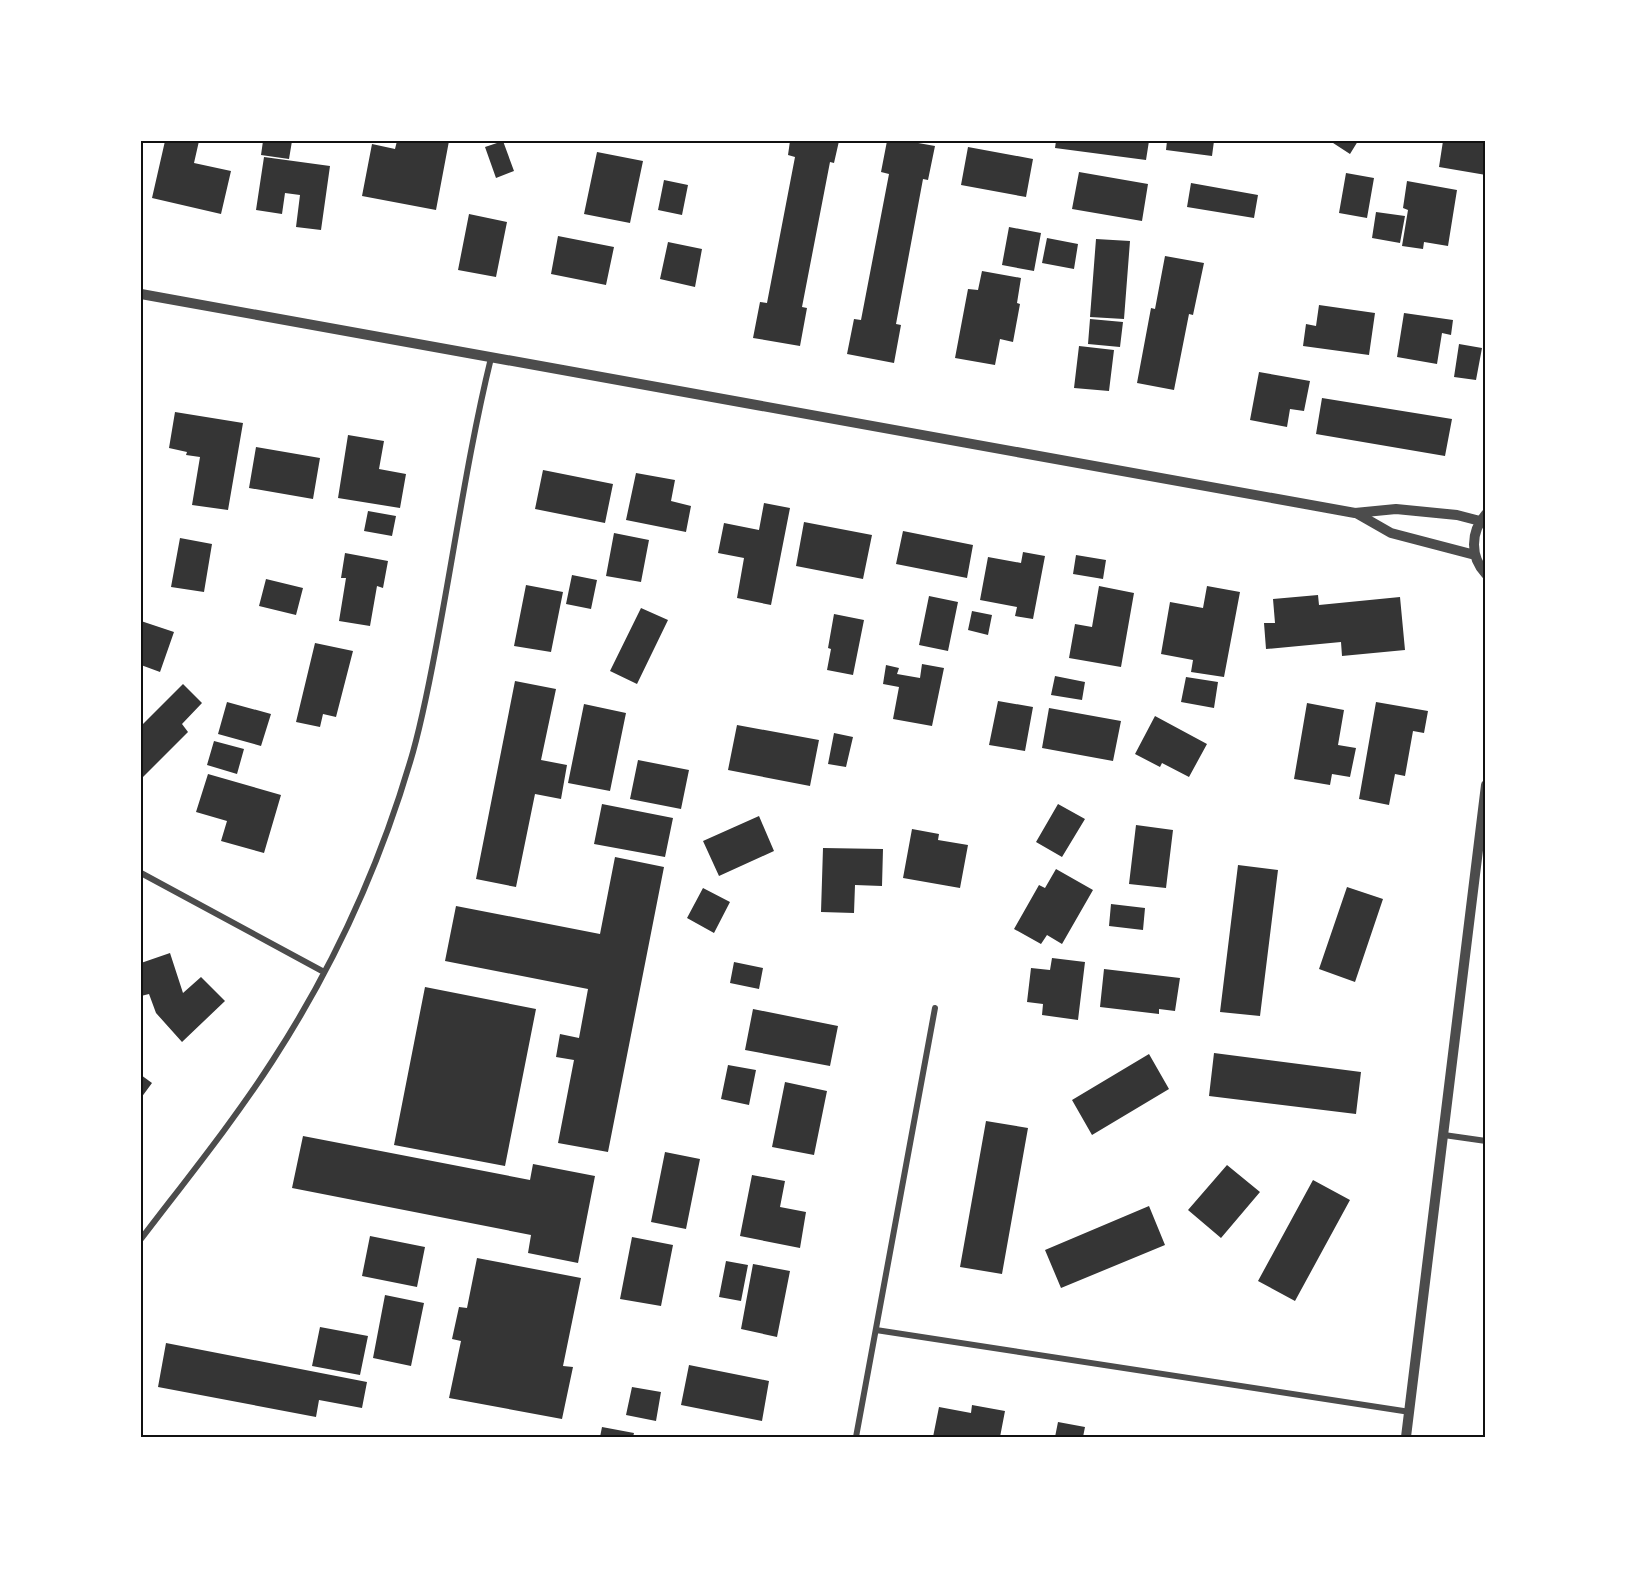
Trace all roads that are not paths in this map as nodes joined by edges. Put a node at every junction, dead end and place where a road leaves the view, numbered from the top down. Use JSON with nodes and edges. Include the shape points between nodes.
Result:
{"nodes":[{"id":1,"x":141,"y":294,"type":"edge"},
{"id":2,"x":491,"y":358,"type":"junction"},
{"id":3,"x":1355,"y":513,"type":"junction"},
{"id":4,"x":1483,"y":518,"type":"edge"},
{"id":5,"x":1475,"y":555,"type":"junction"},
{"id":6,"x":1486,"y":574,"type":"edge"},
{"id":7,"x":1486,"y":785,"type":"edge"},
{"id":8,"x":141,"y":873,"type":"edge"},
{"id":9,"x":324,"y":972,"type":"junction"},
{"id":10,"x":935,"y":1008,"type":"dead end"},
{"id":11,"x":1444,"y":1135,"type":"junction"},
{"id":12,"x":1486,"y":1141,"type":"edge"},
{"id":13,"x":141,"y":1239,"type":"edge"},
{"id":14,"x":876,"y":1330,"type":"junction"},
{"id":15,"x":1410,"y":1412,"type":"junction"},
{"id":16,"x":856,"y":1437,"type":"edge"},
{"id":17,"x":1406,"y":1437,"type":"edge"}],
"edges":[{"from":1,"to":2,"type":"street"},
{"from":2,"to":3,"type":"street"},
{"from":2,"to":9,"type":"street","via":[[434,663],[413,751],[383,842]]},
{"from":3,"to":4,"type":"street","via":[[1396,509]]},
{"from":3,"to":5,"type":"street","via":[[1391,533]]},
{"from":4,"to":5,"type":"street","via":[[1475,532]]},
{"from":5,"to":6,"type":"street"},
{"from":7,"to":11,"type":"street"},
{"from":8,"to":9,"type":"street"},
{"from":9,"to":13,"type":"street","via":[[242,1106]]},
{"from":10,"to":14,"type":"street"},
{"from":11,"to":12,"type":"street"},
{"from":11,"to":15,"type":"street"},
{"from":14,"to":15,"type":"street"},
{"from":14,"to":16,"type":"street"},
{"from":15,"to":17,"type":"street"}]}
